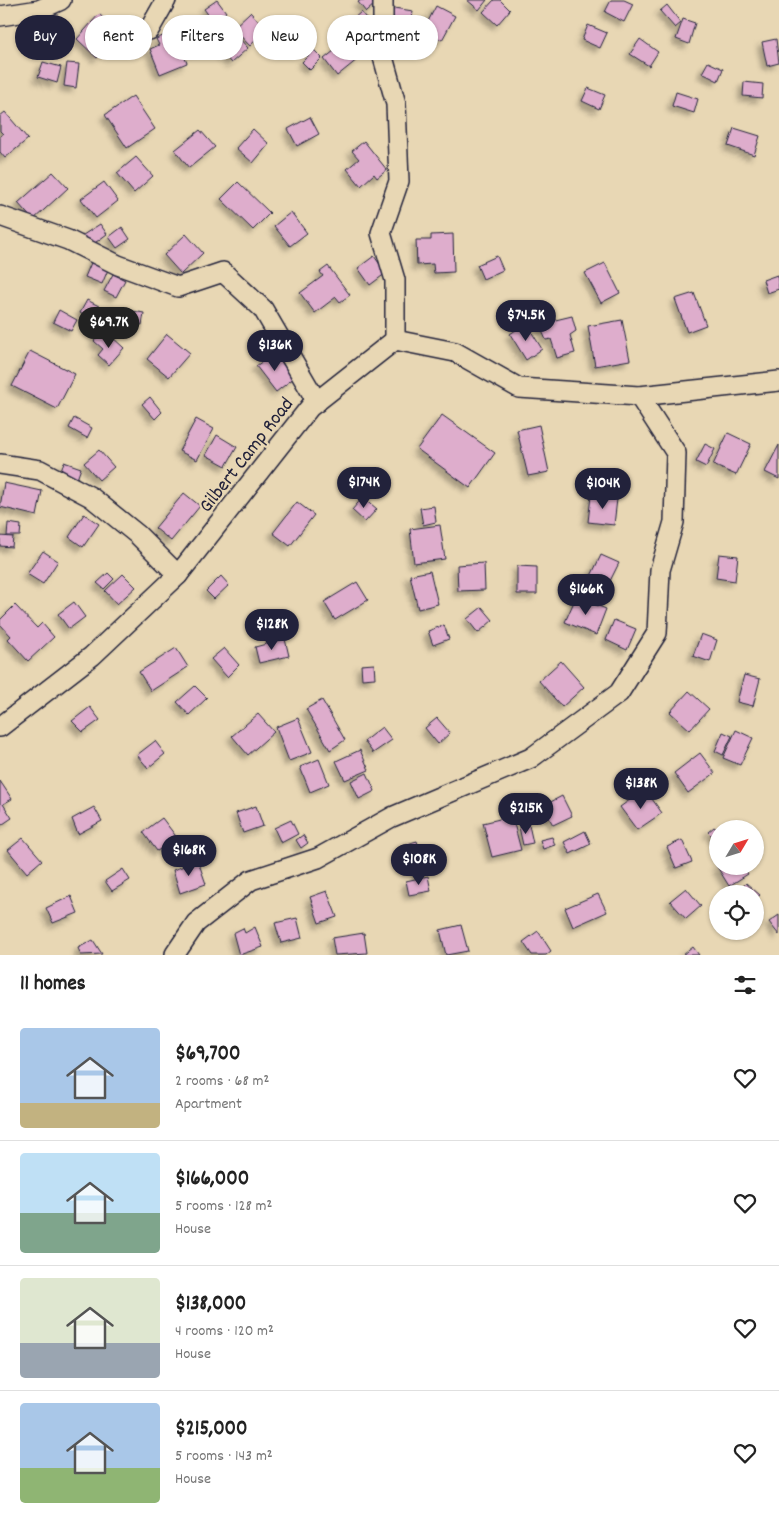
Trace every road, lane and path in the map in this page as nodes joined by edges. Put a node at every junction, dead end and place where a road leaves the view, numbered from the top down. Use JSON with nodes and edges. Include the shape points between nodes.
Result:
{"nodes":[{"id":1,"x":61,"y":0,"type":"edge"},
{"id":2,"x":166,"y":0,"type":"edge"},
{"id":3,"x":384,"y":0,"type":"edge"},
{"id":4,"x":0,"y":16,"type":"edge"},
{"id":5,"x":152,"y":25,"type":"edge"},
{"id":6,"x":0,"y":216,"type":"edge"},
{"id":7,"x":395,"y":340,"type":"junction"},
{"id":8,"x":779,"y":381,"type":"edge"},
{"id":9,"x":640,"y":396,"type":"junction"},
{"id":10,"x":316,"y":402,"type":"junction"},
{"id":11,"x":0,"y":464,"type":"edge"},
{"id":12,"x":178,"y":575,"type":"junction"},
{"id":13,"x":0,"y":727,"type":"edge"},
{"id":14,"x":175,"y":954,"type":"edge"}],
"edges":[{"from":1,"to":4,"type":"street","via":[[39,10]]},
{"from":2,"to":5,"type":"street"},
{"from":3,"to":7,"type":"street","via":[[383,57],[396,104],[399,181],[381,233],[394,280]]},
{"from":6,"to":10,"type":"street","via":[[68,240],[118,265],[178,287],[223,272],[263,309]]},
{"from":7,"to":9,"type":"street","via":[[455,352],[519,388]]},
{"from":7,"to":10,"type":"street","name":"Gilbert Camp Road"},
{"from":8,"to":9,"type":"street"},
{"from":9,"to":14,"type":"street","via":[[676,453],[674,522],[660,570],[657,632],[619,693],[531,758],[392,817],[318,858],[251,880],[196,923]]},
{"from":10,"to":12,"type":"street","name":"Gilbert Camp Road"},
{"from":11,"to":12,"type":"street","via":[[40,470],[91,496],[138,535]]},
{"from":12,"to":13,"type":"street","name":"Gilbert Camp Road","via":[[92,656]]}]}
